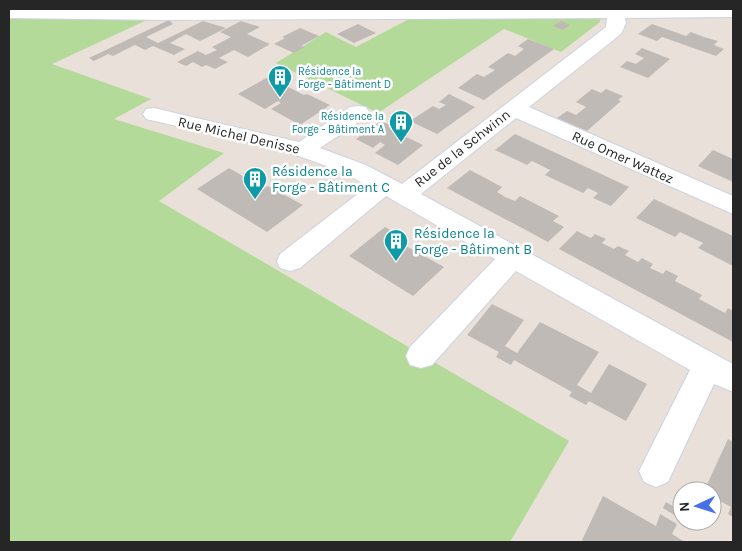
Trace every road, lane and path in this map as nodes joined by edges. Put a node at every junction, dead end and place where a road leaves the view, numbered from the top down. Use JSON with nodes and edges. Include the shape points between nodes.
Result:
{"nodes":[{"id":1,"x":614,"y":12,"type":"junction"},
{"id":2,"x":733,"y":12,"type":"edge"},
{"id":3,"x":9,"y":13,"type":"edge"},
{"id":4,"x":513,"y":108,"type":"junction"},
{"id":5,"x":358,"y":112,"type":"dead end"},
{"id":6,"x":154,"y":114,"type":"dead end"},
{"id":7,"x":303,"y":150,"type":"junction"},
{"id":8,"x":395,"y":189,"type":"junction"},
{"id":9,"x":733,"y":206,"type":"edge"},
{"id":10,"x":514,"y":256,"type":"junction"},
{"id":11,"x":290,"y":261,"type":"dead end"},
{"id":12,"x":421,"y":356,"type":"dead end"},
{"id":13,"x":721,"y":372,"type":"edge"},
{"id":14,"x":656,"y":471,"type":"dead end"}],
"edges":[{"from":1,"to":2,"type":"street"},
{"from":1,"to":3,"type":"street"},
{"from":1,"to":4,"type":"street","name":"Rue de la Schwinn","via":[[617,23],[614,30]]},
{"from":4,"to":8,"type":"street","name":"Rue de la Schwinn"},
{"from":4,"to":9,"type":"street","name":"Rue Omer Wattez"},
{"from":5,"to":7,"type":"street"},
{"from":6,"to":7,"type":"street","name":"Rue Michel Denisse"},
{"from":7,"to":8,"type":"street","name":"Rue Michel Denisse","via":[[350,167]]},
{"from":8,"to":10,"type":"street","name":"Rue de la Schwinn"},
{"from":8,"to":11,"type":"street"},
{"from":10,"to":12,"type":"street"},
{"from":10,"to":13,"type":"street","name":"Rue de la Schwinn"},
{"from":13,"to":14,"type":"street"}]}
